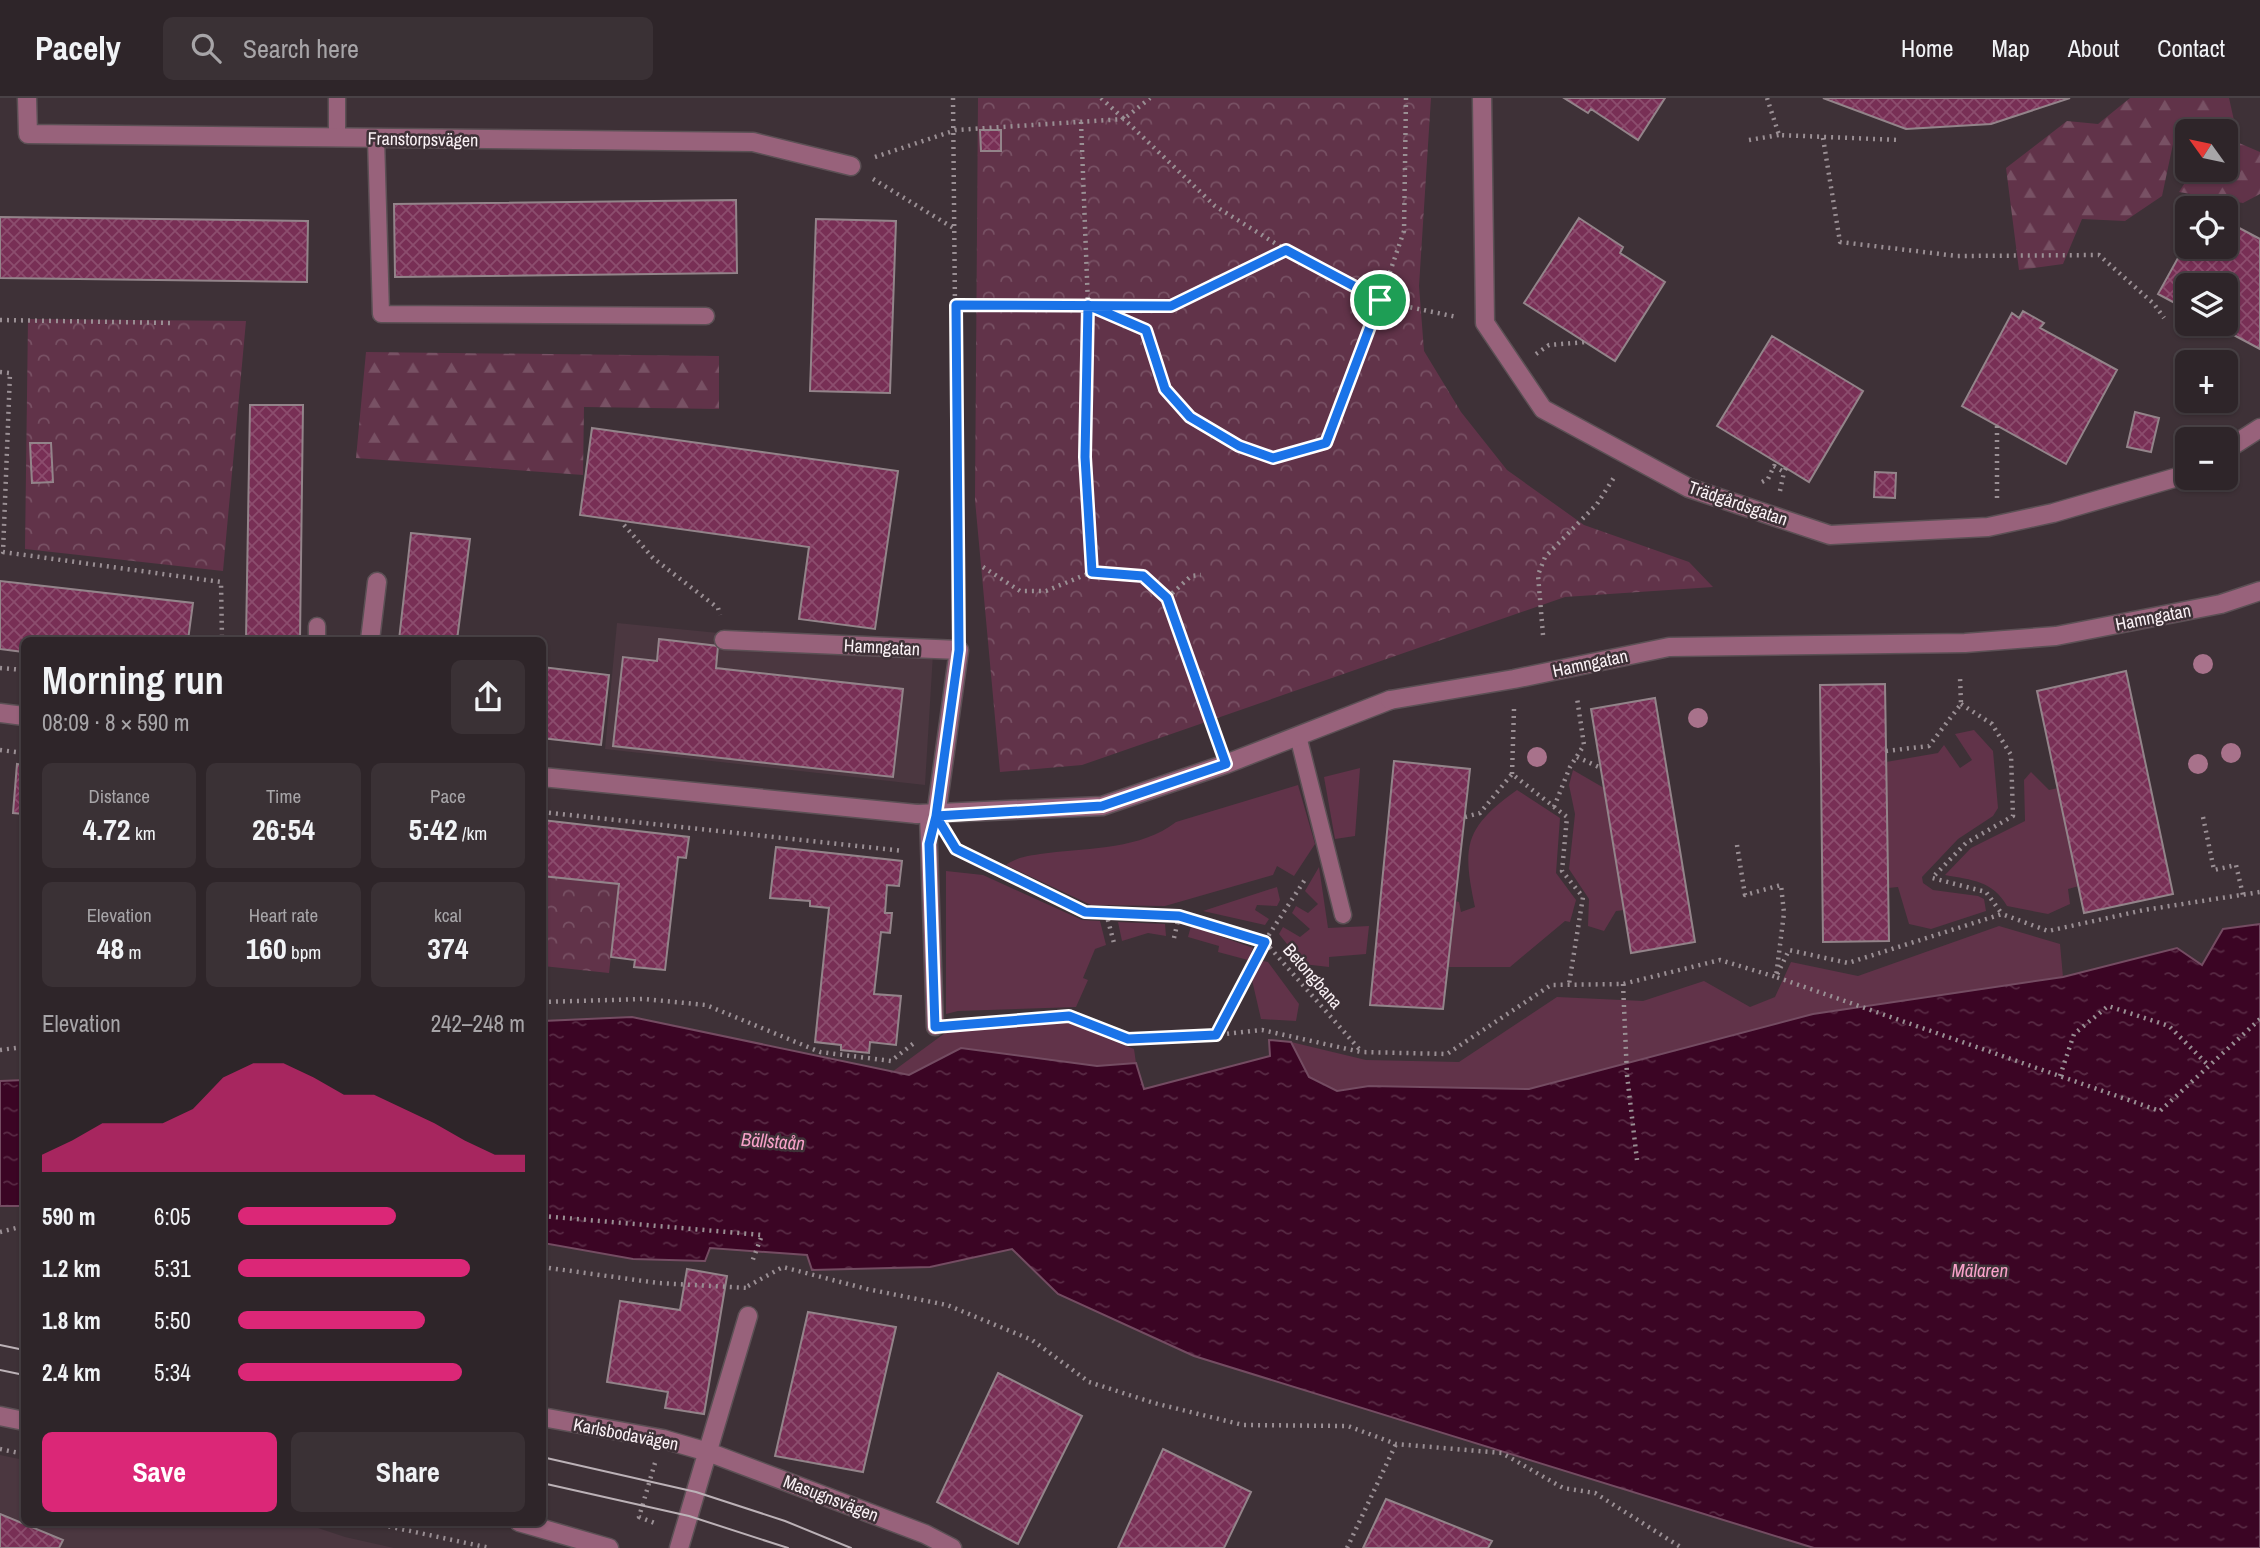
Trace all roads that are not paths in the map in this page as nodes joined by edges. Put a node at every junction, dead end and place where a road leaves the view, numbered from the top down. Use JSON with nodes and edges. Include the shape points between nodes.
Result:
{"nodes":[{"id":1,"x":27,"y":98,"type":"edge"},
{"id":2,"x":337,"y":98,"type":"edge"},
{"id":3,"x":1482,"y":98,"type":"edge"},
{"id":4,"x":337,"y":138,"type":"junction"},
{"id":5,"x":376,"y":138,"type":"junction"},
{"id":6,"x":851,"y":166,"type":"road end"},
{"id":7,"x":706,"y":316,"type":"dead end"},
{"id":8,"x":2260,"y":428,"type":"edge"},
{"id":9,"x":2238,"y":442,"type":"edge"},
{"id":10,"x":2175,"y":478,"type":"edge"},
{"id":11,"x":377,"y":582,"type":"dead end"},
{"id":12,"x":2260,"y":592,"type":"edge"},
{"id":13,"x":370,"y":637,"type":"edge"},
{"id":14,"x":723,"y":640,"type":"road end"},
{"id":15,"x":0,"y":713,"type":"edge"},
{"id":16,"x":21,"y":716,"type":"edge"},
{"id":17,"x":1298,"y":736,"type":"junction"},
{"id":18,"x":546,"y":777,"type":"edge"},
{"id":19,"x":927,"y":815,"type":"junction"},
{"id":20,"x":1343,"y":915,"type":"dead end"},
{"id":21,"x":935,"y":1027,"type":"road end"},
{"id":22,"x":748,"y":1316,"type":"road end"},
{"id":23,"x":0,"y":1416,"type":"edge"},
{"id":24,"x":546,"y":1418,"type":"edge"},
{"id":25,"x":21,"y":1420,"type":"edge"},
{"id":26,"x":708,"y":1452,"type":"junction"},
{"id":27,"x":533,"y":1526,"type":"edge"},
{"id":28,"x":609,"y":1548,"type":"edge"},
{"id":29,"x":679,"y":1548,"type":"edge"},
{"id":30,"x":952,"y":1548,"type":"edge"}],
"edges":[{"from":1,"to":4,"type":"street","name":"Franstorpsvägen","via":[[29,134]]},
{"from":2,"to":4,"type":"lane"},
{"from":3,"to":10,"type":"street","name":"Trädgårdsgatan","via":[[1485,323],[1543,409],[1689,488],[1830,534],[1988,527]]},
{"from":4,"to":5,"type":"street","name":"Franstorpsvägen"},
{"from":5,"to":6,"type":"street","name":"Franstorpsvägen","via":[[753,142]]},
{"from":5,"to":7,"type":"lane","via":[[381,314]]},
{"from":8,"to":9,"type":"street"},
{"from":11,"to":13,"type":"street"},
{"from":12,"to":17,"type":"street","name":"Hamngatan","via":[[2221,604],[2056,636],[1965,643],[1669,647],[1390,700]]},
{"from":14,"to":19,"type":"street","name":"Hamngatan","via":[[959,650]]},
{"from":15,"to":16,"type":"street"},
{"from":17,"to":19,"type":"street","name":"Hamngatan","via":[[1102,806]]},
{"from":17,"to":20,"type":"lane"},
{"from":18,"to":19,"type":"street","name":"Hamngatan"},
{"from":19,"to":21,"type":"lane"},
{"from":22,"to":26,"type":"street"},
{"from":23,"to":25,"type":"street"},
{"from":24,"to":26,"type":"street","name":"Karlsbodavägen"},
{"from":26,"to":29,"type":"street"},
{"from":26,"to":30,"type":"street","name":"Masugnsvägen"},
{"from":27,"to":28,"type":"street"}]}
